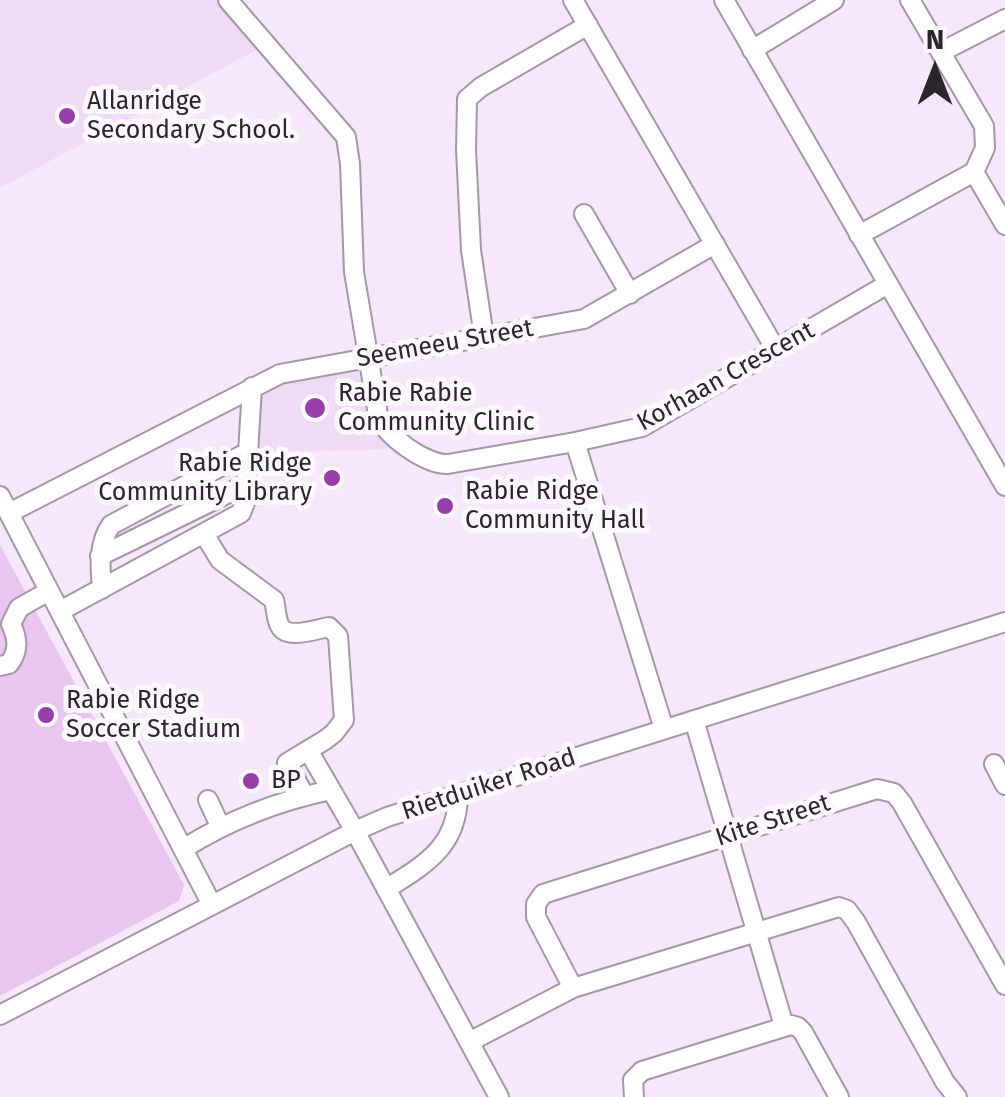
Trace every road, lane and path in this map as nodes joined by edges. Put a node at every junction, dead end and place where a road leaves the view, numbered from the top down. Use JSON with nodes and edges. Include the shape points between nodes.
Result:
{"nodes":[{"id":1,"x":228,"y":0,"type":"edge"},
{"id":2,"x":573,"y":0,"type":"edge"},
{"id":3,"x":724,"y":0,"type":"edge"},
{"id":4,"x":834,"y":0,"type":"edge"},
{"id":5,"x":910,"y":0,"type":"edge"},
{"id":6,"x":1005,"y":19,"type":"edge"},
{"id":7,"x":588,"y":25,"type":"junction"},
{"id":8,"x":752,"y":50,"type":"junction"},
{"id":9,"x":941,"y":52,"type":"junction"},
{"id":10,"x":974,"y":172,"type":"junction"},
{"id":11,"x":584,"y":214,"type":"dead end"},
{"id":12,"x":1005,"y":225,"type":"edge"},
{"id":13,"x":860,"y":236,"type":"junction"},
{"id":14,"x":714,"y":244,"type":"junction"},
{"id":15,"x":888,"y":284,"type":"junction"},
{"id":16,"x":630,"y":294,"type":"junction"},
{"id":17,"x":484,"y":337,"type":"junction"},
{"id":18,"x":776,"y":350,"type":"junction"},
{"id":19,"x":368,"y":358,"type":"junction"},
{"id":20,"x":252,"y":386,"type":"junction"},
{"id":21,"x":576,"y":442,"type":"junction"},
{"id":22,"x":248,"y":452,"type":"junction"},
{"id":23,"x":247,"y":484,"type":"junction"},
{"id":24,"x":1005,"y":486,"type":"edge"},
{"id":25,"x":4,"y":505,"type":"edge"},
{"id":26,"x":204,"y":534,"type":"junction"},
{"id":27,"x":100,"y":556,"type":"junction"},
{"id":28,"x":102,"y":589,"type":"junction"},
{"id":29,"x":49,"y":591,"type":"junction"},
{"id":30,"x":60,"y":611,"type":"junction"},
{"id":31,"x":1005,"y":622,"type":"edge"},
{"id":32,"x":6,"y":625,"type":"edge"},
{"id":33,"x":0,"y":666,"type":"edge"},
{"id":34,"x":694,"y":720,"type":"junction"},
{"id":35,"x":664,"y":729,"type":"junction"},
{"id":36,"x":308,"y":750,"type":"junction"},
{"id":37,"x":994,"y":764,"type":"dead end"},
{"id":38,"x":1005,"y":785,"type":"edge"},
{"id":39,"x":331,"y":790,"type":"junction"},
{"id":40,"x":458,"y":794,"type":"junction"},
{"id":41,"x":304,"y":796,"type":"junction"},
{"id":42,"x":208,"y":800,"type":"dead end"},
{"id":43,"x":220,"y":826,"type":"junction"},
{"id":44,"x":354,"y":831,"type":"junction"},
{"id":45,"x":728,"y":834,"type":"junction"},
{"id":46,"x":183,"y":849,"type":"junction"},
{"id":47,"x":386,"y":889,"type":"junction"},
{"id":48,"x":212,"y":905,"type":"junction"},
{"id":49,"x":757,"y":931,"type":"junction"},
{"id":50,"x":1005,"y":985,"type":"edge"},
{"id":51,"x":573,"y":988,"type":"junction"},
{"id":52,"x":0,"y":1015,"type":"edge"},
{"id":53,"x":784,"y":1026,"type":"junction"},
{"id":54,"x":469,"y":1042,"type":"junction"},
{"id":55,"x":833,"y":1095,"type":"edge"},
{"id":56,"x":499,"y":1097,"type":"edge"},
{"id":57,"x":634,"y":1097,"type":"edge"},
{"id":58,"x":957,"y":1097,"type":"edge"}],
"edges":[{"from":1,"to":19,"type":"street","name":"Korhaan Crescent","via":[[346,137],[354,272]]},
{"from":2,"to":7,"type":"street"},
{"from":3,"to":8,"type":"street"},
{"from":4,"to":8,"type":"street"},
{"from":5,"to":9,"type":"street"},
{"from":6,"to":9,"type":"street"},
{"from":7,"to":14,"type":"street"},
{"from":7,"to":17,"type":"street","via":[[467,98],[472,250]]},
{"from":8,"to":13,"type":"street"},
{"from":9,"to":10,"type":"street","via":[[984,126],[985,148]]},
{"from":10,"to":12,"type":"street"},
{"from":10,"to":13,"type":"street"},
{"from":11,"to":16,"type":"street"},
{"from":13,"to":15,"type":"street"},
{"from":14,"to":16,"type":"street","name":"Seemeeu Street"},
{"from":14,"to":18,"type":"street"},
{"from":15,"to":18,"type":"street","name":"Korhaan Crescent"},
{"from":15,"to":24,"type":"street"},
{"from":16,"to":17,"type":"street","name":"Seemeeu Street","via":[[584,320]]},
{"from":17,"to":19,"type":"street","name":"Seemeeu Street"},
{"from":18,"to":21,"type":"street","name":"Korhaan Crescent","via":[[642,427]]},
{"from":19,"to":20,"type":"street","name":"Seemeeu Street","via":[[280,374]]},
{"from":19,"to":21,"type":"street","name":"Korhaan Crescent","via":[[380,421],[429,461],[448,464]]},
{"from":20,"to":22,"type":"street"},
{"from":20,"to":25,"type":"street","name":"Seemeeu Street"},
{"from":21,"to":35,"type":"street"},
{"from":22,"to":23,"type":"street"},
{"from":22,"to":27,"type":"street","via":[[116,520]]},
{"from":23,"to":26,"type":"street","via":[[240,513]]},
{"from":23,"to":27,"type":"street"},
{"from":25,"to":29,"type":"street"},
{"from":26,"to":28,"type":"street"},
{"from":26,"to":36,"type":"street","via":[[217,557],[274,600],[283,630],[329,627],[338,636],[344,720]]},
{"from":27,"to":28,"type":"street"},
{"from":28,"to":30,"type":"street"},
{"from":29,"to":30,"type":"street"},
{"from":29,"to":32,"type":"street","via":[[19,608]]},
{"from":30,"to":46,"type":"street"},
{"from":31,"to":34,"type":"street","name":"Rietduiker Road"},
{"from":32,"to":33,"type":"street","via":[[17,647],[10,664]]},
{"from":34,"to":35,"type":"street","name":"Rietduiker Road"},
{"from":34,"to":45,"type":"street"},
{"from":35,"to":40,"type":"street","name":"Rietduiker Road"},
{"from":36,"to":39,"type":"street"},
{"from":36,"to":41,"type":"street","via":[[287,763]]},
{"from":37,"to":38,"type":"street"},
{"from":39,"to":41,"type":"street"},
{"from":39,"to":44,"type":"street"},
{"from":40,"to":44,"type":"street","name":"Rietduiker Road"},
{"from":40,"to":47,"type":"street","via":[[452,832],[440,850]]},
{"from":41,"to":43,"type":"street"},
{"from":42,"to":43,"type":"street"},
{"from":43,"to":46,"type":"street"},
{"from":44,"to":47,"type":"street"},
{"from":44,"to":48,"type":"street","name":"Rietduiker Road"},
{"from":45,"to":49,"type":"street"},
{"from":45,"to":50,"type":"street","name":"Kite Street","via":[[871,790],[894,793]]},
{"from":45,"to":51,"type":"street","name":"Kite Street","via":[[540,896],[536,917]]},
{"from":46,"to":48,"type":"street"},
{"from":47,"to":54,"type":"street"},
{"from":48,"to":52,"type":"street","name":"Rietduiker Road"},
{"from":49,"to":51,"type":"street"},
{"from":49,"to":53,"type":"street"},
{"from":49,"to":58,"type":"street","via":[[834,907],[847,910]]},
{"from":51,"to":54,"type":"street"},
{"from":53,"to":55,"type":"street","via":[[801,1030]]},
{"from":53,"to":57,"type":"street","via":[[642,1070],[632,1084]]},
{"from":54,"to":56,"type":"street"}]}
